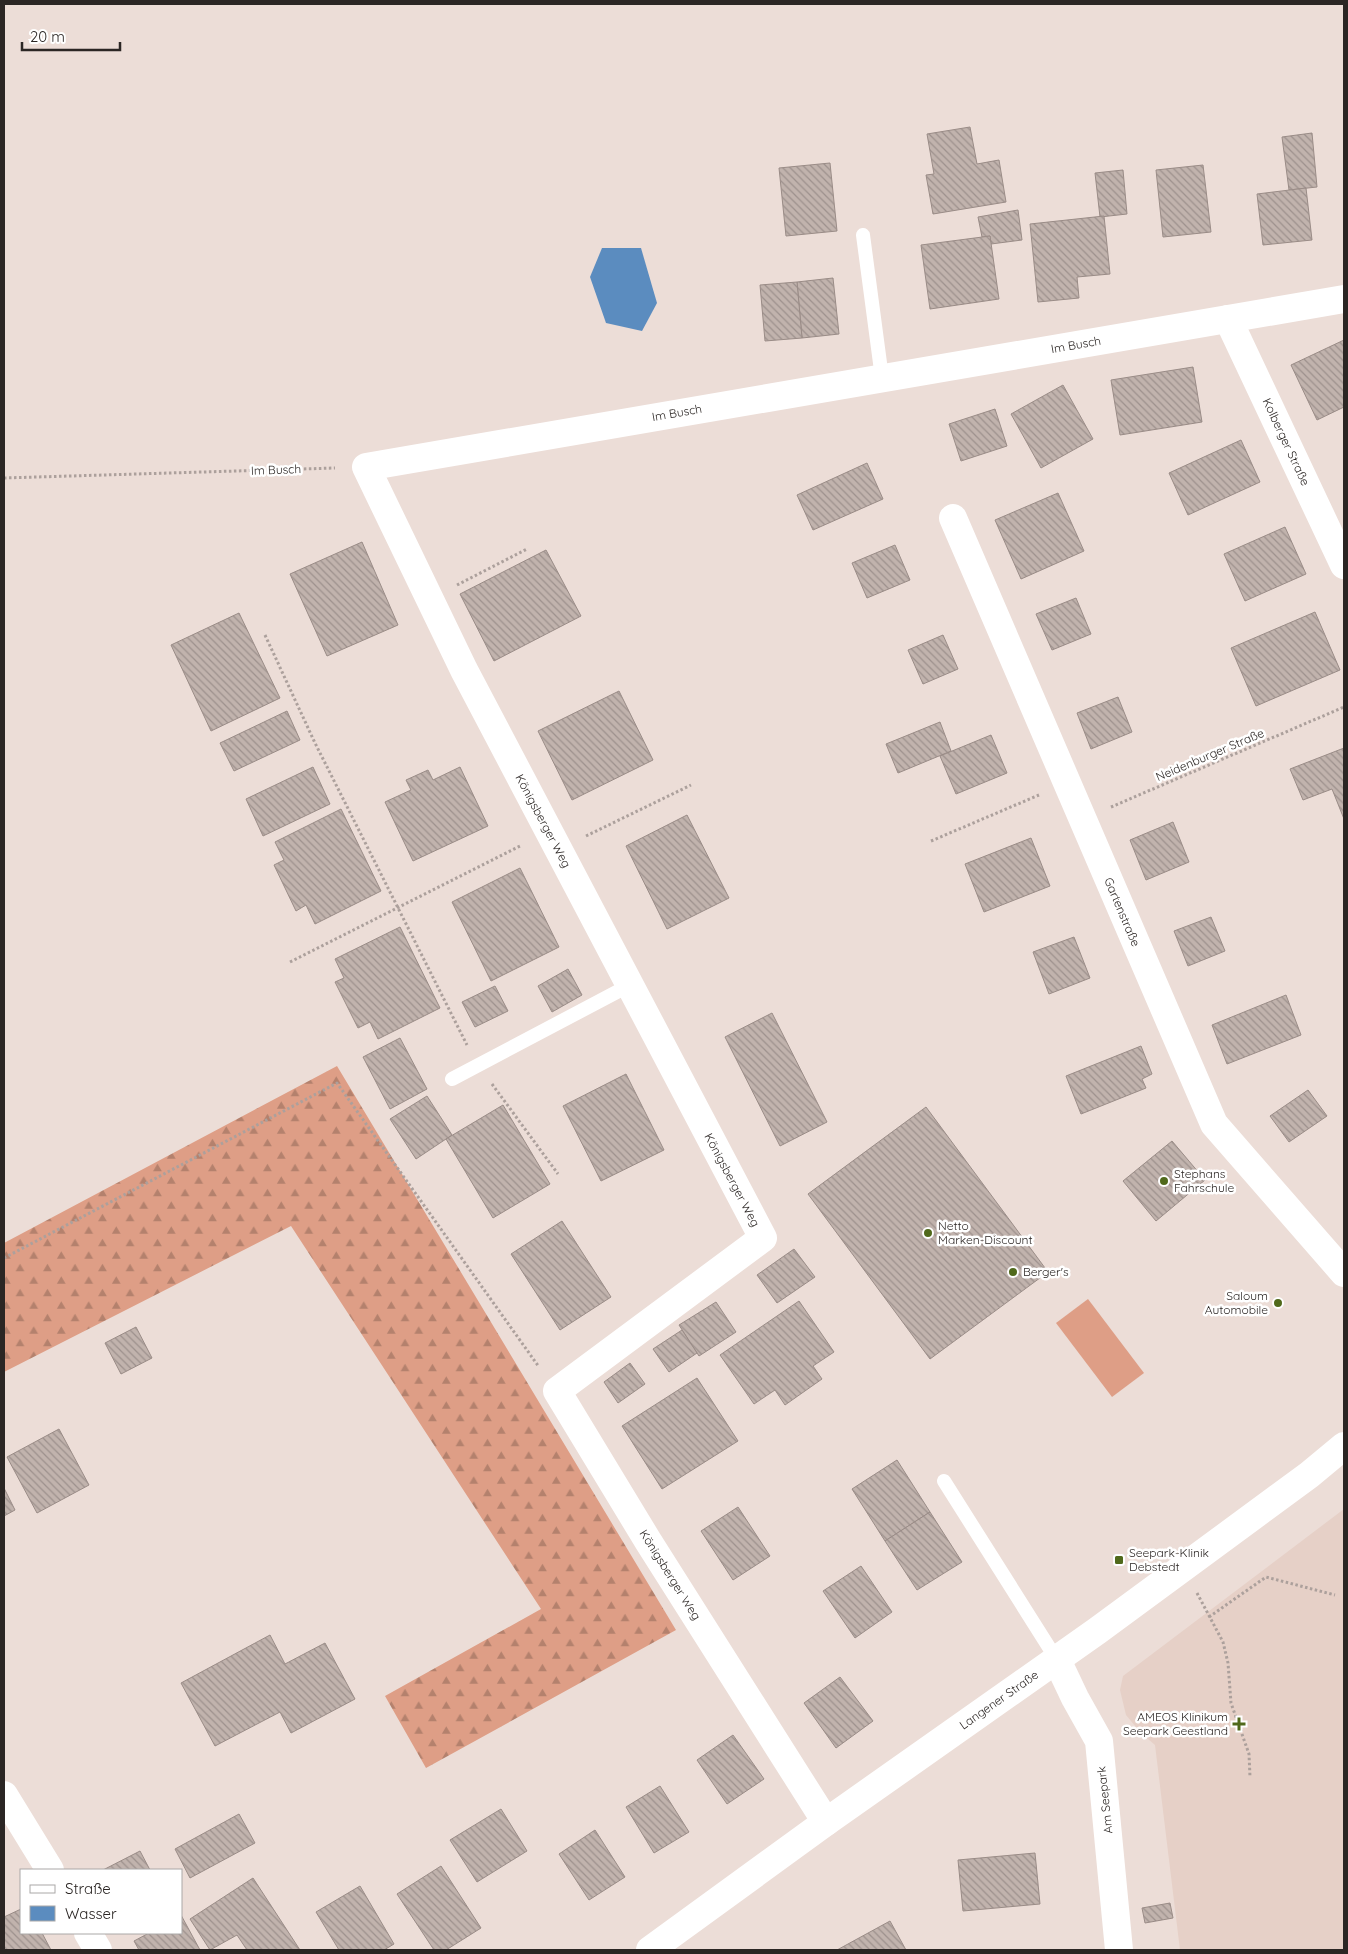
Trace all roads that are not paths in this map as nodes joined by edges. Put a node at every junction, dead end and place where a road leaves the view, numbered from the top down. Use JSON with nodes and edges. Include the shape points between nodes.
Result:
{"nodes":[{"id":1,"x":863,"y":235,"type":"dead end"},
{"id":2,"x":1344,"y":299,"type":"edge"},
{"id":3,"x":1228,"y":319,"type":"junction"},
{"id":4,"x":882,"y":378,"type":"junction"},
{"id":5,"x":366,"y":467,"type":"joint"},
{"id":6,"x":953,"y":518,"type":"dead end"},
{"id":7,"x":1344,"y":565,"type":"edge"},
{"id":8,"x":630,"y":985,"type":"junction"},
{"id":9,"x":452,"y":1078,"type":"dead end"},
{"id":10,"x":1344,"y":1273,"type":"edge"},
{"id":11,"x":1344,"y":1446,"type":"edge"},
{"id":12,"x":944,"y":1481,"type":"dead end"},
{"id":13,"x":1057,"y":1660,"type":"junction"},
{"id":14,"x":4,"y":1795,"type":"edge"},
{"id":15,"x":826,"y":1822,"type":"junction"},
{"id":16,"x":49,"y":1869,"type":"edge"},
{"id":17,"x":89,"y":1934,"type":"edge"},
{"id":18,"x":98,"y":1950,"type":"edge"},
{"id":19,"x":650,"y":1950,"type":"edge"},
{"id":20,"x":1119,"y":1950,"type":"edge"}],
"edges":[{"from":1,"to":4,"type":"lane"},
{"from":2,"to":3,"type":"street","name":"Im Busch"},
{"from":3,"to":4,"type":"street","name":"Im Busch"},
{"from":3,"to":7,"type":"street","name":"Kolberger Straße"},
{"from":4,"to":5,"type":"street","name":"Im Busch"},
{"from":5,"to":8,"type":"street","name":"Königsberger Weg","via":[[464,670]]},
{"from":6,"to":10,"type":"street","name":"Gartenstraße","via":[[1214,1124]]},
{"from":8,"to":9,"type":"lane"},
{"from":8,"to":15,"type":"street","name":"Königsberger Weg","via":[[763,1238],[556,1391]]},
{"from":11,"to":13,"type":"street","name":"Langener Straße"},
{"from":12,"to":13,"type":"lane"},
{"from":13,"to":15,"type":"street","name":"Langener Straße"},
{"from":13,"to":20,"type":"street","name":"Am Seepark","via":[[1099,1741]]},
{"from":14,"to":16,"type":"street"},
{"from":15,"to":19,"type":"street","name":"Langener Straße"},
{"from":17,"to":18,"type":"street"}]}
